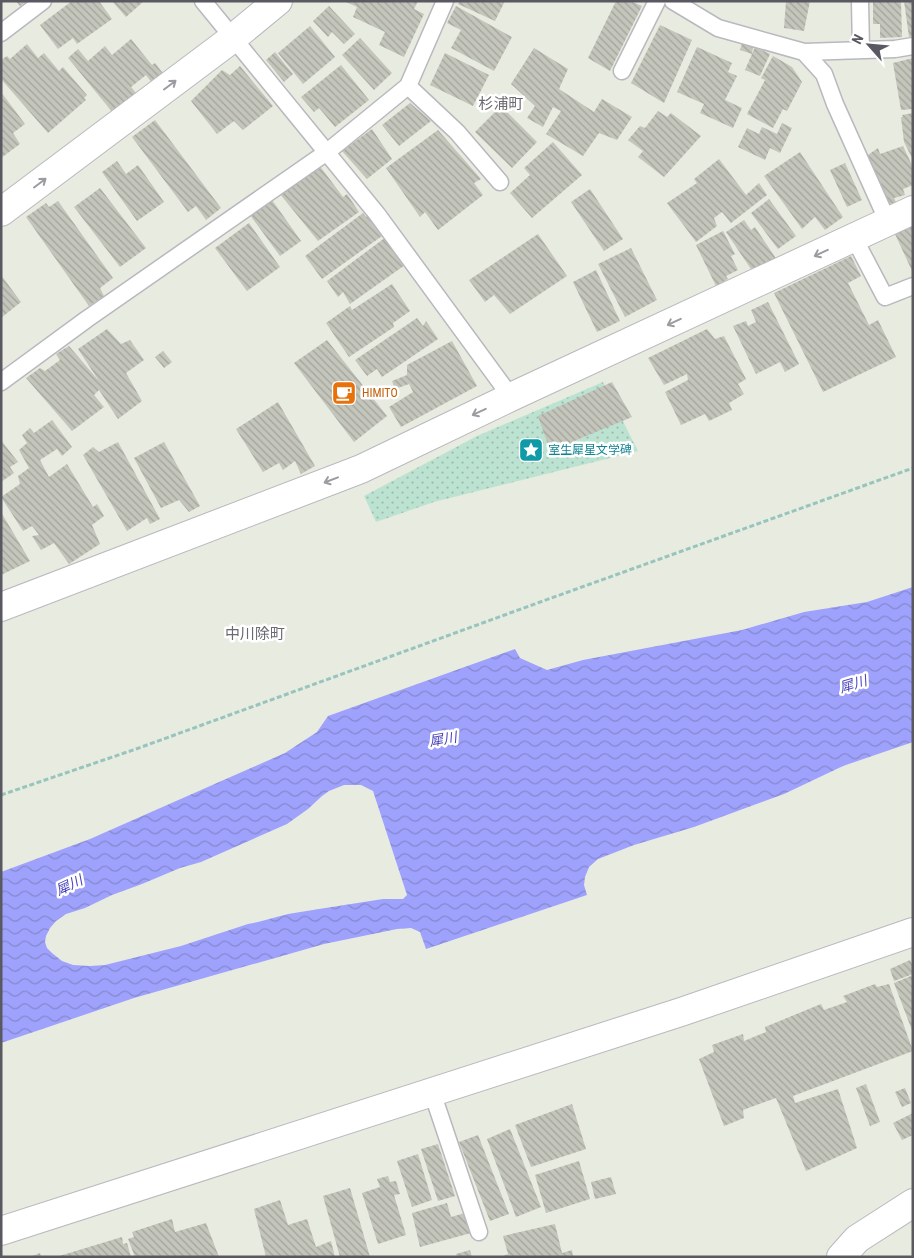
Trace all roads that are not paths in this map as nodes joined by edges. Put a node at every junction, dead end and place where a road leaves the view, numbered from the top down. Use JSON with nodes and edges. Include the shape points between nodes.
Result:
{"nodes":[{"id":1,"x":43,"y":1,"type":"edge"},
{"id":2,"x":203,"y":1,"type":"edge"},
{"id":3,"x":278,"y":1,"type":"edge"},
{"id":4,"x":445,"y":1,"type":"edge"},
{"id":5,"x":657,"y":1,"type":"edge"},
{"id":6,"x":673,"y":1,"type":"edge"},
{"id":7,"x":860,"y":1,"type":"edge"},
{"id":8,"x":4,"y":26,"type":"edge"},
{"id":9,"x":233,"y":38,"type":"junction"},
{"id":10,"x":913,"y":46,"type":"edge"},
{"id":11,"x":861,"y":50,"type":"junction"},
{"id":12,"x":804,"y":52,"type":"junction"},
{"id":13,"x":622,"y":71,"type":"dead end"},
{"id":14,"x":408,"y":86,"type":"junction"},
{"id":15,"x":327,"y":152,"type":"junction"},
{"id":16,"x":500,"y":182,"type":"dead end"},
{"id":17,"x":913,"y":210,"type":"edge"},
{"id":18,"x":1,"y":212,"type":"edge"},
{"id":19,"x":888,"y":222,"type":"junction"},
{"id":20,"x":854,"y":238,"type":"junction"},
{"id":21,"x":913,"y":286,"type":"edge"},
{"id":22,"x":1,"y":382,"type":"edge"},
{"id":23,"x":511,"y":397,"type":"junction"},
{"id":24,"x":1,"y":607,"type":"edge"},
{"id":25,"x":913,"y":932,"type":"edge"},
{"id":26,"x":432,"y":1092,"type":"junction"},
{"id":27,"x":913,"y":1203,"type":"edge"},
{"id":28,"x":1,"y":1231,"type":"edge"},
{"id":29,"x":479,"y":1232,"type":"dead end"},
{"id":30,"x":842,"y":1257,"type":"edge"}],
"edges":[{"from":1,"to":8,"type":"lane"},
{"from":2,"to":9,"type":"lane"},
{"from":3,"to":9,"type":"street"},
{"from":4,"to":14,"type":"lane"},
{"from":5,"to":13,"type":"lane"},
{"from":6,"to":12,"type":"lane","via":[[718,28]]},
{"from":7,"to":11,"type":"lane"},
{"from":9,"to":15,"type":"lane"},
{"from":18,"to":9,"type":"street","one_way":true},
{"from":10,"to":11,"type":"lane"},
{"from":11,"to":12,"type":"lane"},
{"from":12,"to":19,"type":"lane","via":[[824,74]]},
{"from":14,"to":15,"type":"lane"},
{"from":14,"to":16,"type":"lane","via":[[457,132]]},
{"from":15,"to":22,"type":"lane"},
{"from":15,"to":23,"type":"lane","via":[[377,214]]},
{"from":17,"to":19,"type":"street"},
{"from":19,"to":20,"type":"street"},
{"from":20,"to":21,"type":"lane","via":[[885,296]]},
{"from":20,"to":23,"type":"street","one_way":true},
{"from":23,"to":24,"type":"street","one_way":true,"via":[[361,469]]},
{"from":25,"to":26,"type":"street","via":[[681,1012]]},
{"from":26,"to":28,"type":"street"},
{"from":26,"to":29,"type":"lane"},
{"from":27,"to":30,"type":"street","via":[[857,1239]]}]}
